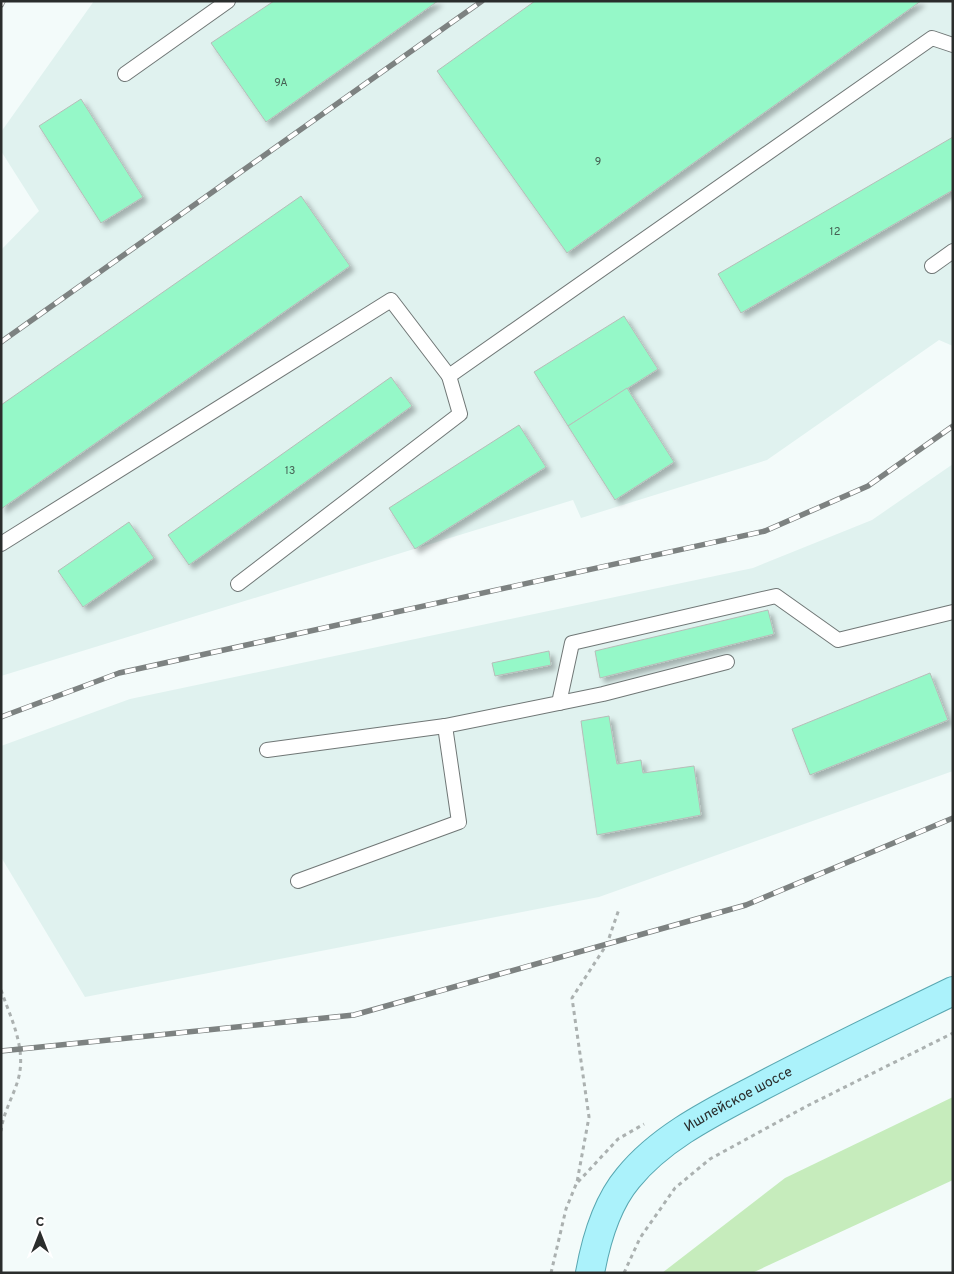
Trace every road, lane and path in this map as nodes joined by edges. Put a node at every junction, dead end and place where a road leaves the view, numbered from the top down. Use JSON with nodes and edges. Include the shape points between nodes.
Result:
{"nodes":[{"id":1,"x":228,"y":1,"type":"edge"},
{"id":2,"x":953,"y":45,"type":"edge"},
{"id":3,"x":126,"y":74,"type":"dead end"},
{"id":4,"x":953,"y":251,"type":"edge"},
{"id":5,"x":932,"y":266,"type":"dead end"},
{"id":6,"x":449,"y":376,"type":"junction"},
{"id":7,"x":1,"y":544,"type":"edge"},
{"id":8,"x":238,"y":584,"type":"dead end"},
{"id":9,"x":953,"y":612,"type":"edge"},
{"id":10,"x":727,"y":662,"type":"dead end"},
{"id":11,"x":559,"y":703,"type":"junction"},
{"id":12,"x":445,"y":726,"type":"junction"},
{"id":13,"x":267,"y":750,"type":"dead end"},
{"id":14,"x":298,"y":881,"type":"dead end"},
{"id":15,"x":619,"y":909,"type":"dead end"},
{"id":16,"x":1,"y":990,"type":"edge"},
{"id":17,"x":953,"y":991,"type":"edge"},
{"id":18,"x":953,"y":1033,"type":"edge"},
{"id":19,"x":1,"y":1131,"type":"edge"},
{"id":20,"x":550,"y":1273,"type":"edge"},
{"id":21,"x":590,"y":1273,"type":"edge"},
{"id":22,"x":624,"y":1273,"type":"edge"}],
"edges":[{"from":1,"to":3,"type":"lane"},
{"from":2,"to":6,"type":"lane","via":[[932,38]]},
{"from":4,"to":5,"type":"lane"},
{"from":6,"to":7,"type":"lane","via":[[391,300]]},
{"from":6,"to":8,"type":"lane","via":[[460,414]]},
{"from":9,"to":11,"type":"lane","via":[[838,640],[776,596],[572,643]]},
{"from":10,"to":11,"type":"lane"},
{"from":11,"to":12,"type":"lane"},
{"from":12,"to":13,"type":"lane"},
{"from":12,"to":14,"type":"lane","via":[[459,822]]},
{"from":15,"to":20,"type":"path","via":[[607,944],[572,998],[589,1117],[577,1182],[566,1209]]},
{"from":16,"to":19,"type":"path","via":[[21,1049],[19,1078]]},
{"from":17,"to":21,"type":"main road","name":"Ишлейское шоссе","via":[[704,1116],[656,1151],[627,1178],[609,1209],[595,1247]]},
{"from":18,"to":22,"type":"path","via":[[807,1106],[710,1160],[675,1188],[640,1238]]}]}
